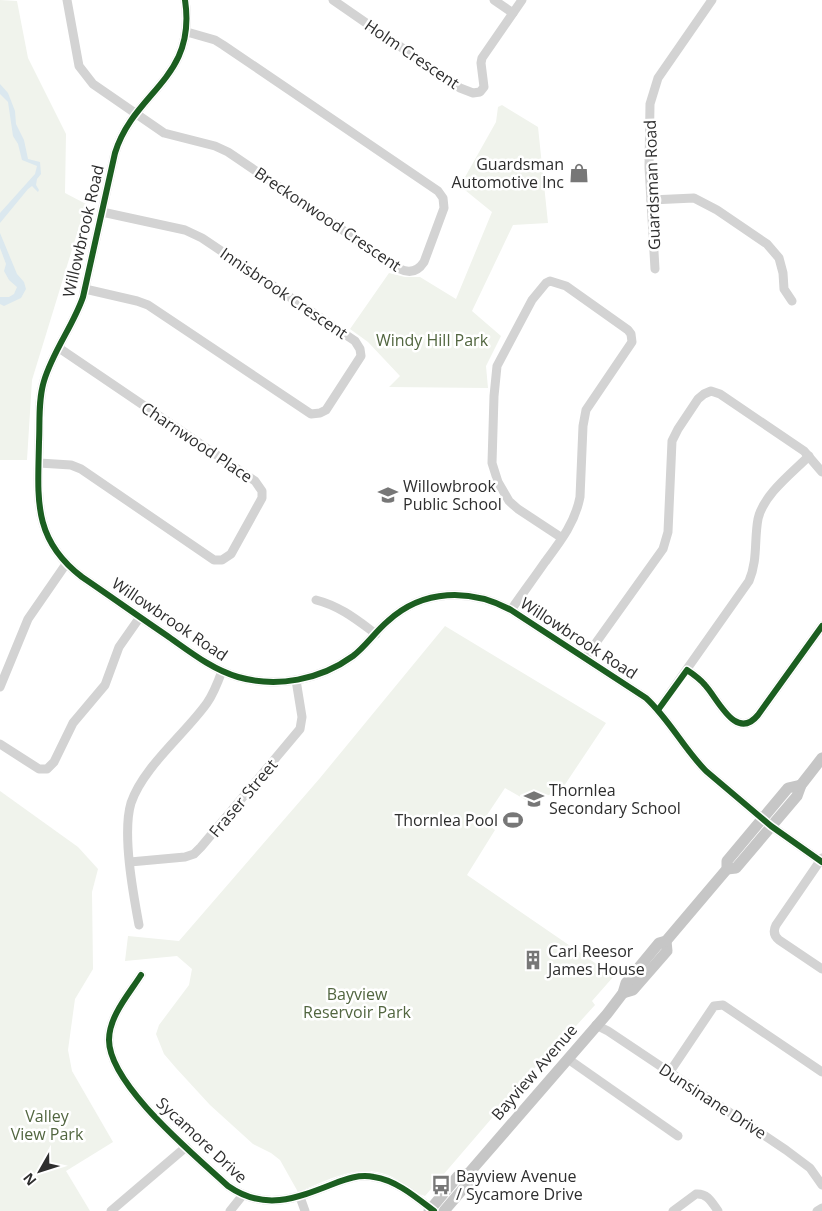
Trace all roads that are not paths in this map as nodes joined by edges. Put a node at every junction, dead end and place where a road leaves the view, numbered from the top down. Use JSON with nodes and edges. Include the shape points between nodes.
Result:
{"nodes":[{"id":1,"x":67,"y":0,"type":"edge"},
{"id":2,"x":186,"y":0,"type":"edge"},
{"id":3,"x":333,"y":0,"type":"edge"},
{"id":4,"x":494,"y":0,"type":"edge"},
{"id":5,"x":522,"y":0,"type":"edge"},
{"id":6,"x":712,"y":0,"type":"edge"},
{"id":7,"x":513,"y":13,"type":"junction"},
{"id":8,"x":186,"y":32,"type":"junction"},
{"id":9,"x":136,"y":114,"type":"junction"},
{"id":10,"x":651,"y":200,"type":"junction"},
{"id":11,"x":102,"y":212,"type":"junction"},
{"id":12,"x":655,"y":269,"type":"dead end"},
{"id":13,"x":85,"y":289,"type":"junction"},
{"id":14,"x":792,"y":301,"type":"dead end"},
{"id":15,"x":59,"y":348,"type":"junction"},
{"id":16,"x":809,"y":456,"type":"junction"},
{"id":17,"x":39,"y":463,"type":"junction"},
{"id":18,"x":822,"y":472,"type":"edge"},
{"id":19,"x":562,"y":538,"type":"junction"},
{"id":20,"x":66,"y":564,"type":"junction"},
{"id":21,"x":316,"y":600,"type":"dead end"},
{"id":22,"x":511,"y":610,"type":"junction"},
{"id":23,"x":140,"y":617,"type":"junction"},
{"id":24,"x":822,"y":626,"type":"edge"},
{"id":25,"x":376,"y":634,"type":"junction"},
{"id":26,"x":585,"y":658,"type":"junction"},
{"id":27,"x":687,"y":670,"type":"junction"},
{"id":28,"x":222,"y":671,"type":"junction"},
{"id":29,"x":296,"y":680,"type":"junction"},
{"id":30,"x":0,"y":687,"type":"edge"},
{"id":31,"x":658,"y":710,"type":"junction"},
{"id":32,"x":0,"y":744,"type":"edge"},
{"id":33,"x":822,"y":758,"type":"edge"},
{"id":34,"x":767,"y":823,"type":"junction"},
{"id":35,"x":821,"y":860,"type":"edge"},
{"id":36,"x":130,"y":862,"type":"junction"},
{"id":37,"x":139,"y":925,"type":"dead end"},
{"id":38,"x":822,"y":969,"type":"edge"},
{"id":39,"x":140,"y":975,"type":"dead end"},
{"id":40,"x":596,"y":1025,"type":"junction"},
{"id":41,"x":568,"y":1058,"type":"junction"},
{"id":42,"x":822,"y":1072,"type":"edge"},
{"id":43,"x":669,"y":1073,"type":"junction"},
{"id":44,"x":678,"y":1136,"type":"dead end"},
{"id":45,"x":186,"y":1147,"type":"junction"},
{"id":46,"x":469,"y":1173,"type":"junction"},
{"id":47,"x":822,"y":1185,"type":"edge"},
{"id":48,"x":242,"y":1196,"type":"junction"},
{"id":49,"x":300,"y":1197,"type":"junction"},
{"id":50,"x":822,"y":1208,"type":"edge"},
{"id":51,"x":431,"y":1210,"type":"edge"},
{"id":52,"x":111,"y":1211,"type":"edge"},
{"id":53,"x":230,"y":1211,"type":"edge"},
{"id":54,"x":305,"y":1211,"type":"edge"},
{"id":55,"x":444,"y":1211,"type":"edge"},
{"id":56,"x":673,"y":1211,"type":"edge"},
{"id":57,"x":718,"y":1211,"type":"edge"},
{"id":58,"x":818,"y":1211,"type":"edge"}],
"edges":[{"from":1,"to":9,"type":"street","name":"Breckonwood Crescent","via":[[77,59],[83,72],[92,84]]},
{"from":2,"to":8,"type":"street","name":"Willowbrook Road"},
{"from":3,"to":7,"type":"street","name":"Holm Crescent","via":[[460,88],[472,93],[480,92],[484,87],[482,58]]},
{"from":4,"to":7,"type":"street"},
{"from":5,"to":7,"type":"street","name":"Holm Crescent"},
{"from":6,"to":10,"type":"street","name":"Guardsman Road","via":[[658,78],[650,104]]},
{"from":8,"to":9,"type":"street","name":"Willowbrook Road","via":[[172,71]]},
{"from":8,"to":9,"type":"street","name":"Breckonwood Crescent","via":[[223,45],[438,191],[444,208],[424,262],[418,269],[404,271],[228,152],[164,133]]},
{"from":9,"to":11,"type":"street","name":"Willowbrook Road","via":[[117,146]]},
{"from":10,"to":12,"type":"street","name":"Guardsman Road"},
{"from":10,"to":14,"type":"street","via":[[694,198],[767,244],[778,258],[784,289]]},
{"from":11,"to":13,"type":"street","name":"Willowbrook Road"},
{"from":11,"to":13,"type":"street","name":"Innisbrook Crescent","via":[[196,234],[355,341],[361,356],[326,410],[311,414],[148,305]]},
{"from":13,"to":15,"type":"street","name":"Willowbrook Road"},
{"from":15,"to":17,"type":"street","name":"Willowbrook Road","via":[[41,393]]},
{"from":15,"to":17,"type":"street","name":"Charnwood Place","via":[[255,481],[262,491],[262,498],[231,554],[222,560],[214,560],[81,469],[71,465]]},
{"from":16,"to":18,"type":"street"},
{"from":16,"to":26,"type":"street","via":[[720,394],[711,391],[700,396],[672,441],[668,532],[663,548]]},
{"from":16,"to":27,"type":"street","via":[[764,504],[758,520],[755,563],[749,581]]},
{"from":17,"to":20,"type":"street","name":"Willowbrook Road","via":[[38,506],[42,522],[52,545]]},
{"from":19,"to":19,"type":"street","via":[[578,507],[586,410],[630,348],[632,337],[628,330],[566,286],[550,281],[532,300],[497,366],[492,463],[509,501]]},
{"from":19,"to":22,"type":"street"},
{"from":20,"to":23,"type":"street","name":"Willowbrook Road"},
{"from":20,"to":30,"type":"street","via":[[28,619]]},
{"from":21,"to":25,"type":"street","via":[[347,613]]},
{"from":22,"to":25,"type":"street","name":"Willowbrook Road","via":[[478,597],[438,596],[407,607]]},
{"from":22,"to":26,"type":"street","name":"Willowbrook Road"},
{"from":23,"to":28,"type":"street","name":"Willowbrook Road"},
{"from":23,"to":32,"type":"street","via":[[119,647],[104,685],[75,720],[51,766],[39,769]]},
{"from":24,"to":27,"type":"street","via":[[755,719],[746,724],[732,720],[704,684]]},
{"from":25,"to":29,"type":"street","name":"Willowbrook Road","via":[[345,661],[317,675]]},
{"from":26,"to":31,"type":"street","name":"Willowbrook Road","via":[[640,694]]},
{"from":27,"to":31,"type":"street"},
{"from":28,"to":29,"type":"street","name":"Willowbrook Road","via":[[256,680]]},
{"from":28,"to":36,"type":"street","via":[[208,702],[138,787],[128,820]]},
{"from":29,"to":36,"type":"street","name":"Fraser Street","via":[[302,717],[300,729],[202,847],[185,857]]},
{"from":31,"to":34,"type":"street","name":"Willowbrook Road","via":[[700,765]]},
{"from":33,"to":34,"type":"main road","name":"Bayview Avenue","via":[[801,785],[797,796]]},
{"from":34,"to":35,"type":"street","name":"Willowbrook Road"},
{"from":34,"to":40,"type":"main road","name":"Bayview Avenue","via":[[736,868],[727,869],[666,942],[659,943],[626,984],[623,994]]},
{"from":35,"to":38,"type":"street","via":[[774,930],[779,940]]},
{"from":36,"to":37,"type":"street"},
{"from":39,"to":45,"type":"street","name":"Sycamore Drive","via":[[113,1021],[109,1040],[112,1054],[144,1106]]},
{"from":40,"to":41,"type":"main road","name":"Bayview Avenue"},
{"from":40,"to":43,"type":"street","name":"Dunsinane Drive"},
{"from":41,"to":44,"type":"street"},
{"from":41,"to":46,"type":"main road","name":"Bayview Avenue"},
{"from":42,"to":43,"type":"street","via":[[724,1005],[718,1005],[714,1006]]},
{"from":43,"to":47,"type":"street","name":"Dunsinane Drive","via":[[803,1162]]},
{"from":45,"to":48,"type":"street","name":"Sycamore Drive"},
{"from":45,"to":52,"type":"street"},
{"from":46,"to":51,"type":"main road","name":"Bayview Avenue","via":[[458,1176]]},
{"from":46,"to":55,"type":"main road","name":"Bayview Avenue","via":[[468,1183]]},
{"from":48,"to":49,"type":"street","name":"Sycamore Drive","via":[[272,1202]]},
{"from":48,"to":53,"type":"street"},
{"from":49,"to":51,"type":"street","name":"Sycamore Drive","via":[[346,1179],[374,1176],[395,1184]]},
{"from":49,"to":54,"type":"street"},
{"from":50,"to":58,"type":"street"},
{"from":56,"to":57,"type":"street","via":[[700,1193],[708,1196]]}]}
